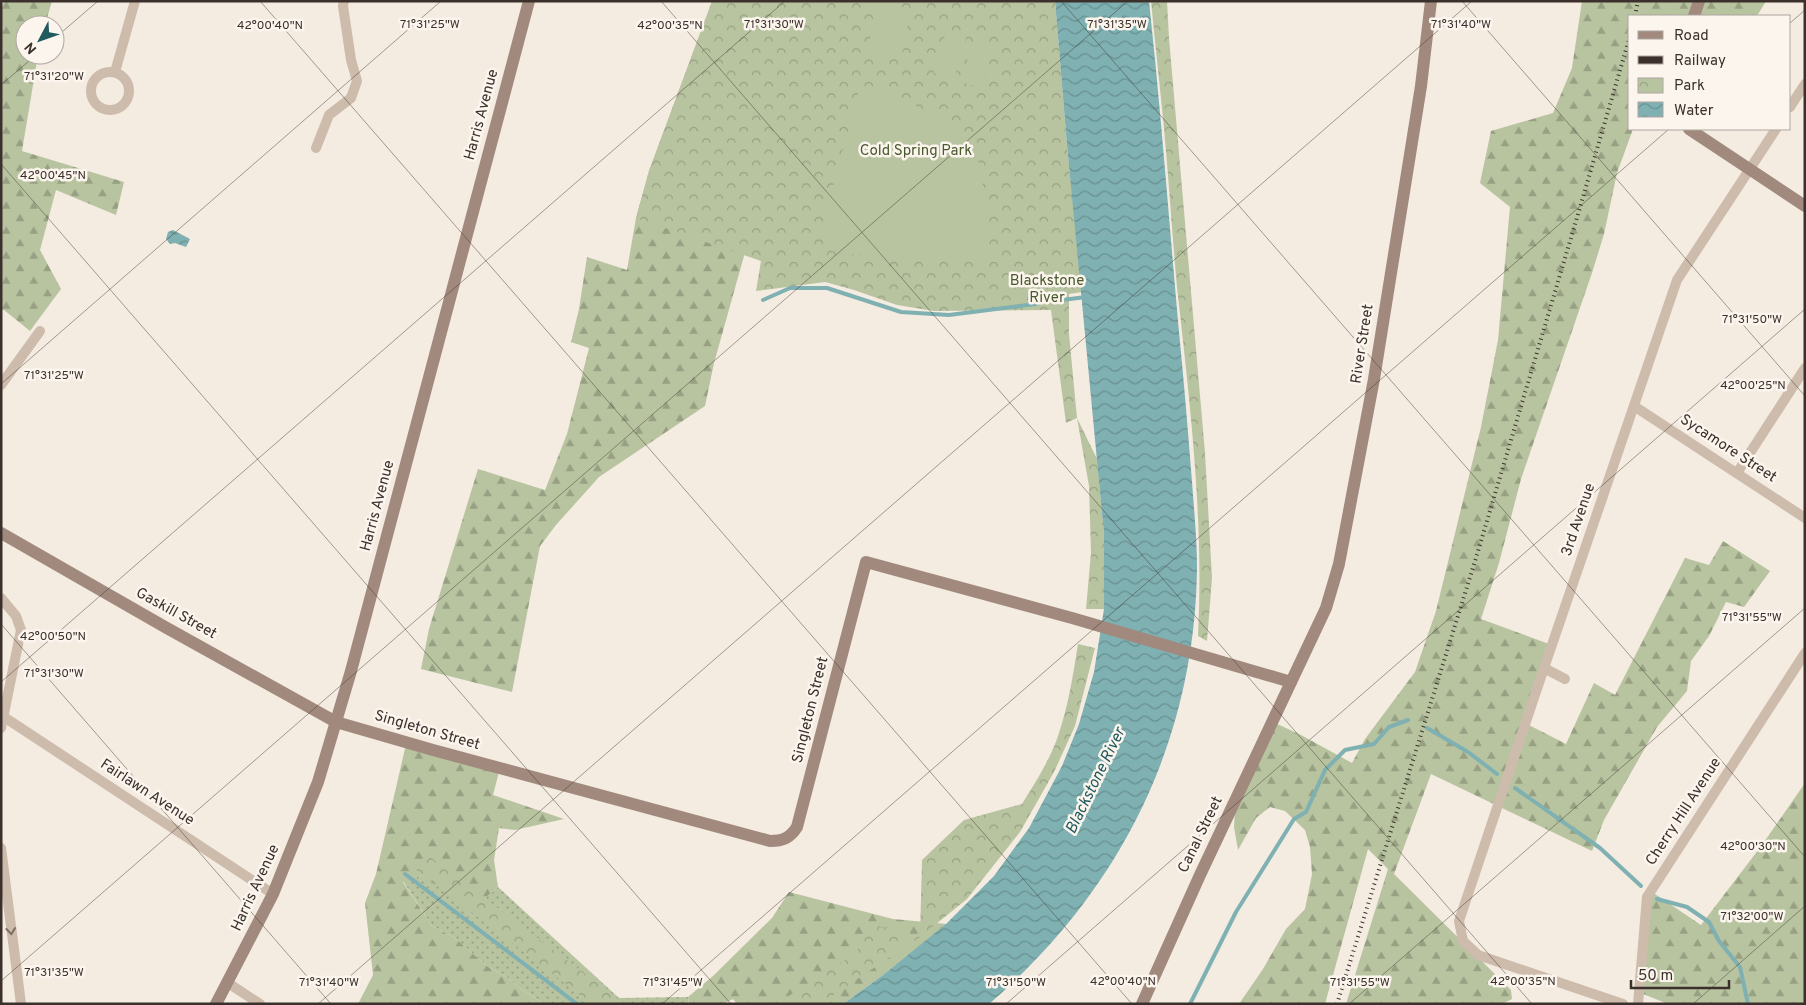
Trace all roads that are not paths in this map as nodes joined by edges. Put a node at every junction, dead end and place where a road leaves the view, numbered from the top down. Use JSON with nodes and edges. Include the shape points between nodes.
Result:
{"nodes":[{"id":1,"x":135,"y":1,"type":"edge"},
{"id":2,"x":344,"y":1,"type":"edge"},
{"id":3,"x":529,"y":1,"type":"edge"},
{"id":4,"x":1431,"y":1,"type":"edge"},
{"id":5,"x":1699,"y":1,"type":"edge"},
{"id":6,"x":1694,"y":15,"type":"edge"},
{"id":7,"x":115,"y":72,"type":"dead end"},
{"id":8,"x":1805,"y":84,"type":"edge"},
{"id":9,"x":1791,"y":105,"type":"edge"},
{"id":10,"x":1690,"y":130,"type":"edge"},
{"id":11,"x":1775,"y":130,"type":"edge"},
{"id":12,"x":316,"y":148,"type":"dead end"},
{"id":13,"x":1749,"y":170,"type":"junction"},
{"id":14,"x":1805,"y":206,"type":"edge"},
{"id":15,"x":40,"y":331,"type":"dead end"},
{"id":16,"x":1805,"y":368,"type":"edge"},
{"id":17,"x":1,"y":385,"type":"edge"},
{"id":18,"x":1634,"y":406,"type":"junction"},
{"id":19,"x":1737,"y":473,"type":"junction"},
{"id":20,"x":1805,"y":518,"type":"edge"},
{"id":21,"x":1,"y":533,"type":"edge"},
{"id":22,"x":1,"y":598,"type":"edge"},
{"id":23,"x":1805,"y":653,"type":"edge"},
{"id":24,"x":1544,"y":668,"type":"junction"},
{"id":25,"x":1565,"y":679,"type":"dead end"},
{"id":26,"x":1291,"y":682,"type":"junction"},
{"id":27,"x":4,"y":717,"type":"junction"},
{"id":28,"x":336,"y":722,"type":"junction"},
{"id":29,"x":1,"y":728,"type":"edge"},
{"id":30,"x":1,"y":848,"type":"edge"},
{"id":31,"x":273,"y":894,"type":"junction"},
{"id":32,"x":228,"y":983,"type":"junction"},
{"id":33,"x":21,"y":1004,"type":"edge"},
{"id":34,"x":216,"y":1004,"type":"edge"},
{"id":35,"x":260,"y":1004,"type":"edge"},
{"id":36,"x":1142,"y":1004,"type":"edge"},
{"id":37,"x":1623,"y":1004,"type":"edge"},
{"id":38,"x":1638,"y":1004,"type":"edge"}],
"edges":[{"from":1,"to":7,"type":"street"},
{"from":2,"to":12,"type":"street","via":[[351,60],[357,81],[351,98],[329,115]]},
{"from":3,"to":28,"type":"street","name":"Harris Avenue"},
{"from":4,"to":26,"type":"street","name":"River Street","via":[[1421,86],[1374,379],[1339,564],[1326,608]]},
{"from":5,"to":6,"type":"street"},
{"from":8,"to":9,"type":"street"},
{"from":10,"to":13,"type":"street"},
{"from":11,"to":13,"type":"street","name":"3rd Avenue"},
{"from":13,"to":14,"type":"street"},
{"from":13,"to":18,"type":"street","name":"3rd Avenue","via":[[1677,280]]},
{"from":15,"to":17,"type":"street"},
{"from":16,"to":19,"type":"street"},
{"from":18,"to":19,"type":"street","name":"Sycamore Street"},
{"from":18,"to":24,"type":"street","name":"3rd Avenue"},
{"from":19,"to":20,"type":"street","name":"Sycamore Street"},
{"from":21,"to":28,"type":"street","name":"Gaskill Street"},
{"from":22,"to":27,"type":"street","via":[[16,616],[21,630]]},
{"from":23,"to":38,"type":"street","name":"Cherry Hill Avenue","via":[[1647,897]]},
{"from":24,"to":25,"type":"street"},
{"from":24,"to":37,"type":"street","name":"3rd Avenue","via":[[1459,921],[1463,941],[1478,955]]},
{"from":26,"to":28,"type":"street","name":"Singleton Street","via":[[866,562],[797,827],[788,838],[779,841]]},
{"from":26,"to":36,"type":"street","name":"Canal Street"},
{"from":27,"to":29,"type":"street"},
{"from":27,"to":31,"type":"street","name":"Fairlawn Avenue"},
{"from":28,"to":31,"type":"street","name":"Harris Avenue","via":[[305,817]]},
{"from":30,"to":33,"type":"street","one_way":true},
{"from":31,"to":32,"type":"street","name":"Harris Avenue"},
{"from":32,"to":34,"type":"street","name":"Harris Avenue"},
{"from":32,"to":35,"type":"street"}]}
